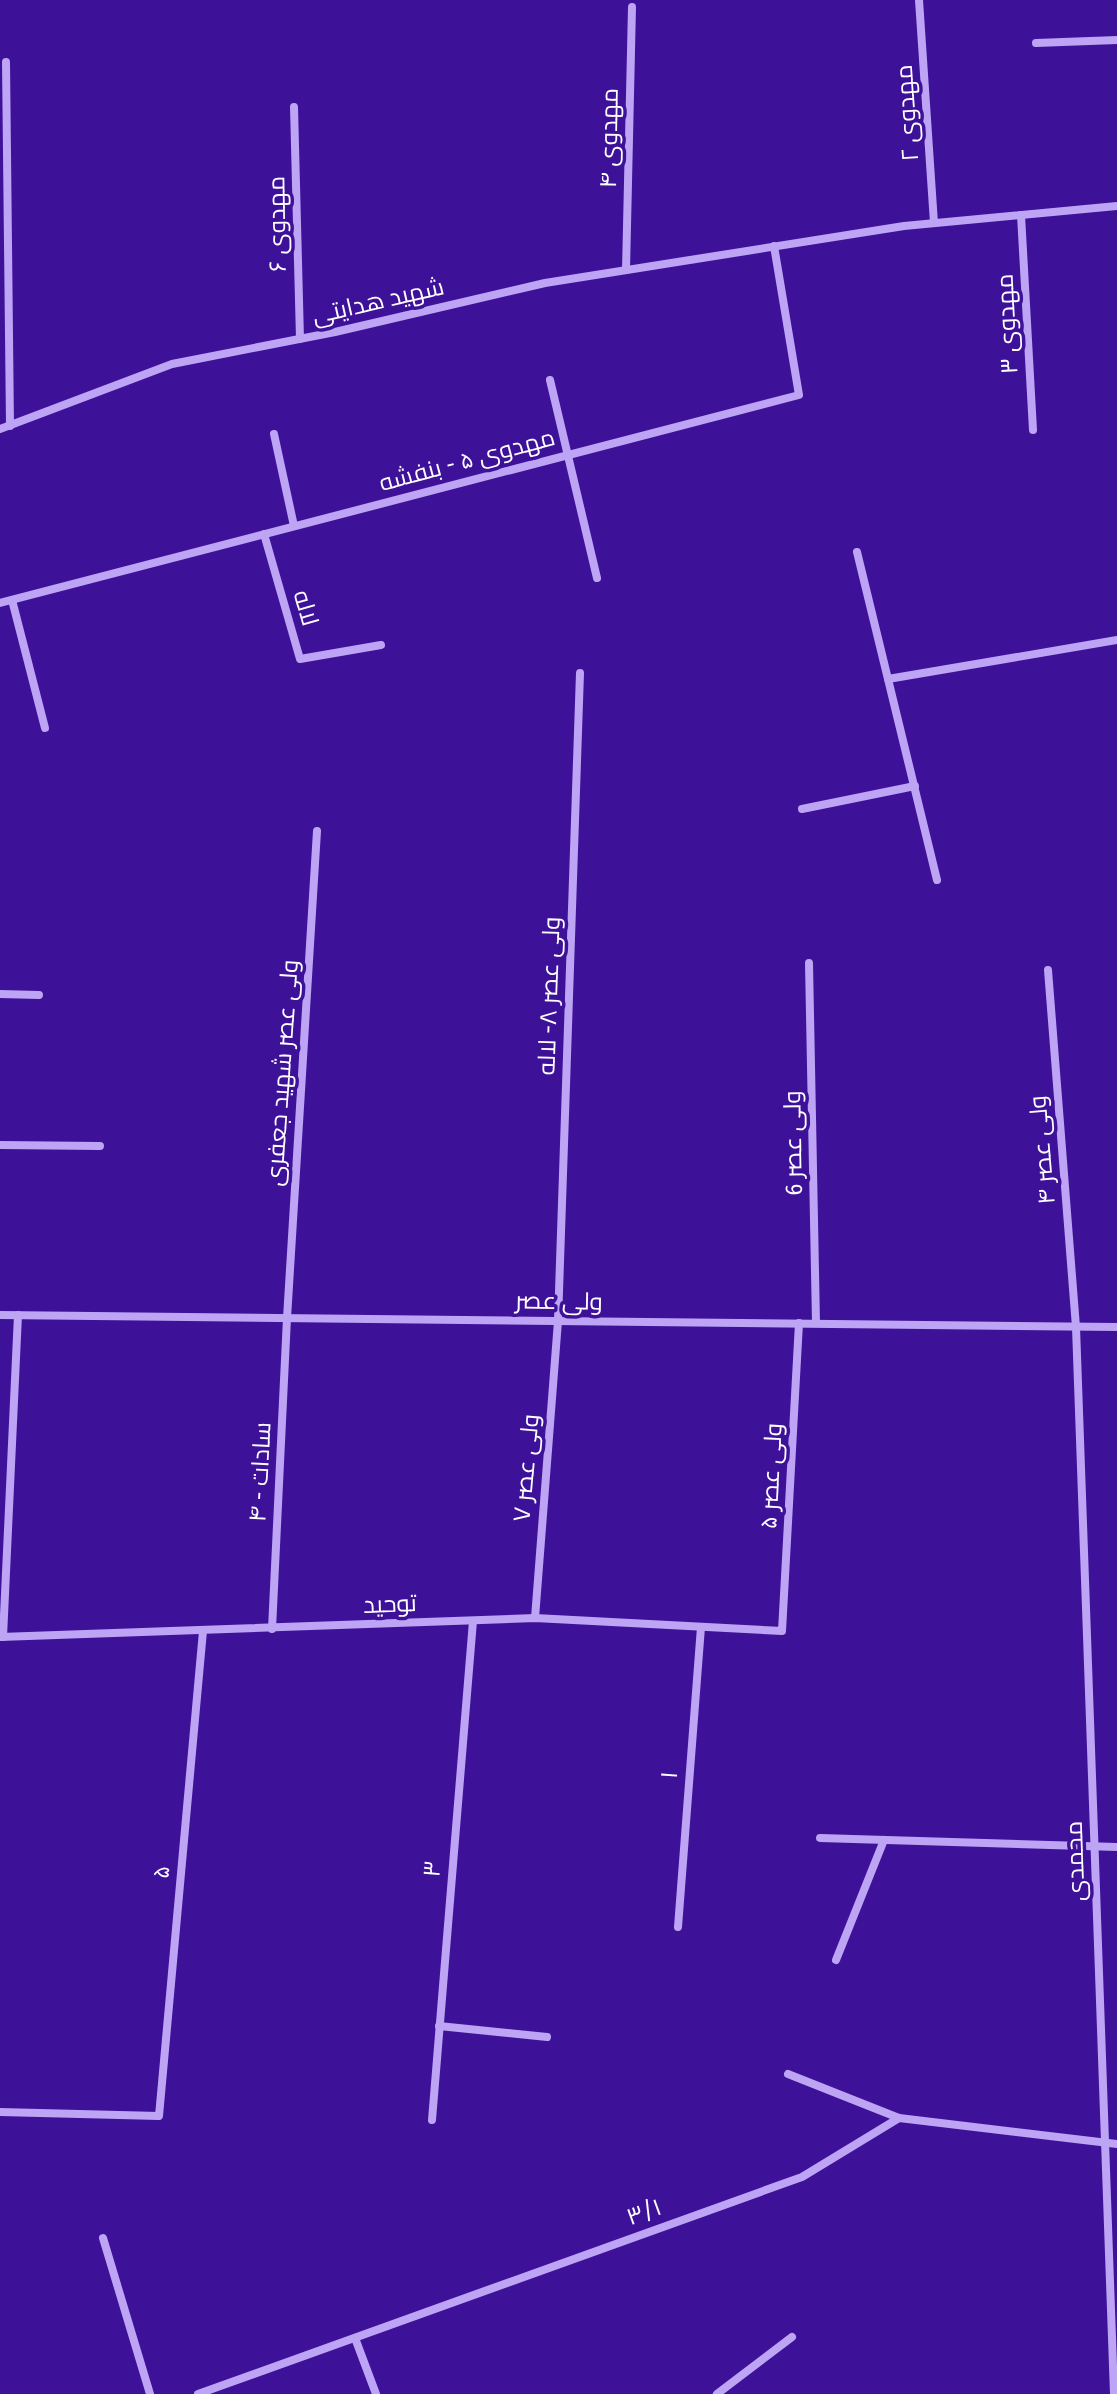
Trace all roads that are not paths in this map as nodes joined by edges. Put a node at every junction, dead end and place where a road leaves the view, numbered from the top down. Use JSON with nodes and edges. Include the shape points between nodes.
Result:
{"nodes":[{"id":1,"x":919,"y":0,"type":"edge"},
{"id":2,"x":632,"y":7,"type":"dead end"},
{"id":3,"x":1117,"y":40,"type":"edge"},
{"id":4,"x":1036,"y":43,"type":"dead end"},
{"id":5,"x":6,"y":62,"type":"dead end"},
{"id":6,"x":294,"y":107,"type":"dead end"},
{"id":7,"x":1117,"y":206,"type":"edge"},
{"id":8,"x":1021,"y":215,"type":"junction"},
{"id":9,"x":934,"y":223,"type":"junction"},
{"id":10,"x":774,"y":246,"type":"junction"},
{"id":11,"x":626,"y":270,"type":"junction"},
{"id":12,"x":300,"y":339,"type":"junction"},
{"id":13,"x":550,"y":380,"type":"dead end"},
{"id":14,"x":10,"y":426,"type":"junction"},
{"id":15,"x":0,"y":429,"type":"edge"},
{"id":16,"x":1033,"y":430,"type":"dead end"},
{"id":17,"x":274,"y":434,"type":"dead end"},
{"id":18,"x":568,"y":455,"type":"junction"},
{"id":19,"x":294,"y":526,"type":"junction"},
{"id":20,"x":264,"y":534,"type":"junction"},
{"id":21,"x":857,"y":552,"type":"dead end"},
{"id":22,"x":597,"y":578,"type":"dead end"},
{"id":23,"x":12,"y":600,"type":"junction"},
{"id":24,"x":0,"y":603,"type":"edge"},
{"id":25,"x":1117,"y":640,"type":"edge"},
{"id":26,"x":381,"y":645,"type":"dead end"},
{"id":27,"x":580,"y":673,"type":"dead end"},
{"id":28,"x":888,"y":679,"type":"junction"},
{"id":29,"x":45,"y":728,"type":"dead end"},
{"id":30,"x":915,"y":786,"type":"junction"},
{"id":31,"x":802,"y":809,"type":"dead end"},
{"id":32,"x":317,"y":831,"type":"dead end"},
{"id":33,"x":937,"y":880,"type":"dead end"},
{"id":34,"x":809,"y":963,"type":"dead end"},
{"id":35,"x":1048,"y":970,"type":"dead end"},
{"id":36,"x":0,"y":994,"type":"edge"},
{"id":37,"x":39,"y":995,"type":"dead end"},
{"id":38,"x":0,"y":1145,"type":"edge"},
{"id":39,"x":100,"y":1146,"type":"dead end"},
{"id":40,"x":0,"y":1315,"type":"edge"},
{"id":41,"x":18,"y":1315,"type":"junction"},
{"id":42,"x":287,"y":1318,"type":"junction"},
{"id":43,"x":558,"y":1321,"type":"junction"},
{"id":44,"x":799,"y":1323,"type":"junction"},
{"id":45,"x":816,"y":1323,"type":"junction"},
{"id":46,"x":1076,"y":1327,"type":"junction"},
{"id":47,"x":1117,"y":1327,"type":"edge"},
{"id":48,"x":535,"y":1618,"type":"junction"},
{"id":49,"x":473,"y":1621,"type":"junction"},
{"id":50,"x":701,"y":1627,"type":"junction"},
{"id":51,"x":272,"y":1629,"type":"junction"},
{"id":52,"x":203,"y":1631,"type":"junction"},
{"id":53,"x":782,"y":1631,"type":"joint"},
{"id":54,"x":2,"y":1637,"type":"edge"},
{"id":55,"x":820,"y":1838,"type":"dead end"},
{"id":56,"x":884,"y":1840,"type":"junction"},
{"id":57,"x":1094,"y":1847,"type":"junction"},
{"id":58,"x":1117,"y":1847,"type":"edge"},
{"id":59,"x":678,"y":1927,"type":"dead end"},
{"id":60,"x":836,"y":1960,"type":"dead end"},
{"id":61,"x":439,"y":2026,"type":"junction"},
{"id":62,"x":547,"y":2037,"type":"dead end"},
{"id":63,"x":788,"y":2074,"type":"dead end"},
{"id":64,"x":0,"y":2112,"type":"edge"},
{"id":65,"x":899,"y":2118,"type":"junction"},
{"id":66,"x":432,"y":2120,"type":"dead end"},
{"id":67,"x":1105,"y":2142,"type":"junction"},
{"id":68,"x":1117,"y":2144,"type":"edge"},
{"id":69,"x":103,"y":2238,"type":"dead end"},
{"id":70,"x":1114,"y":2332,"type":"edge"},
{"id":71,"x":792,"y":2337,"type":"dead end"},
{"id":72,"x":355,"y":2338,"type":"junction"},
{"id":73,"x":150,"y":2394,"type":"edge"},
{"id":74,"x":198,"y":2394,"type":"edge"},
{"id":75,"x":376,"y":2394,"type":"edge"},
{"id":76,"x":717,"y":2394,"type":"edge"},
{"id":77,"x":1114,"y":2394,"type":"edge"}],
"edges":[{"from":1,"to":9,"type":"street","name":"مهدوی ۲"},
{"from":2,"to":11,"type":"street","name":"مهدوی ۴"},
{"from":3,"to":4,"type":"street"},
{"from":5,"to":14,"type":"street"},
{"from":6,"to":12,"type":"street","name":"مهدوی ۶"},
{"from":7,"to":8,"type":"street","name":"شهید هدایتی"},
{"from":8,"to":9,"type":"street","name":"شهید هدایتی"},
{"from":8,"to":16,"type":"street","name":"مهدوی ۳"},
{"from":9,"to":10,"type":"street","name":"شهید هدایتی"},
{"from":10,"to":11,"type":"street","name":"شهید هدایتی"},
{"from":10,"to":18,"type":"street","name":"مهدوی ۵ - بنفشه","via":[[799,395]]},
{"from":11,"to":12,"type":"street","name":"شهید هدایتی","via":[[545,283]]},
{"from":12,"to":14,"type":"street","name":"شهید هدایتی","via":[[172,364]]},
{"from":13,"to":18,"type":"street"},
{"from":14,"to":15,"type":"street","name":"شهید هدایتی"},
{"from":17,"to":19,"type":"street"},
{"from":18,"to":19,"type":"street","name":"مهدوی ۵ - بنفشه"},
{"from":18,"to":22,"type":"street"},
{"from":19,"to":20,"type":"street","name":"مهدوی ۵ - بنفشه"},
{"from":20,"to":23,"type":"street","name":"مهدوی ۵ - بنفشه"},
{"from":20,"to":26,"type":"street","name":"لاله","via":[[300,659]]},
{"from":21,"to":28,"type":"street"},
{"from":23,"to":24,"type":"street","name":"مهدوی ۵ - بنفشه"},
{"from":23,"to":29,"type":"street"},
{"from":25,"to":28,"type":"street"},
{"from":27,"to":43,"type":"street","name":"ولی عصر ۸- لاله"},
{"from":28,"to":30,"type":"street"},
{"from":30,"to":31,"type":"street"},
{"from":30,"to":33,"type":"street"},
{"from":32,"to":42,"type":"street","name":"ولی عصر شهید جعفری"},
{"from":34,"to":45,"type":"street","name":"ولی عصر 6"},
{"from":35,"to":46,"type":"street","name":"ولی عصر ۴"},
{"from":36,"to":37,"type":"street"},
{"from":38,"to":39,"type":"street"},
{"from":40,"to":41,"type":"street","name":"ولی عصر"},
{"from":41,"to":42,"type":"street","name":"ولی عصر"},
{"from":41,"to":54,"type":"street"},
{"from":42,"to":43,"type":"street","name":"ولی عصر"},
{"from":42,"to":51,"type":"street","name":"۴ - سادات"},
{"from":43,"to":44,"type":"street","name":"ولی عصر"},
{"from":43,"to":48,"type":"street","name":"ولی عصر ۷"},
{"from":44,"to":45,"type":"street","name":"ولی عصر"},
{"from":44,"to":53,"type":"street","name":"ولی عصر ۵"},
{"from":45,"to":46,"type":"street","name":"ولی عصر"},
{"from":46,"to":47,"type":"street","name":"ولی عصر"},
{"from":46,"to":57,"type":"street","name":"محمدی"},
{"from":48,"to":49,"type":"street","name":"توحید"},
{"from":48,"to":50,"type":"street","name":"توحید"},
{"from":49,"to":51,"type":"street","name":"توحید"},
{"from":49,"to":61,"type":"street","name":"۳"},
{"from":50,"to":53,"type":"street","name":"توحید"},
{"from":50,"to":59,"type":"street","name":"۱"},
{"from":51,"to":52,"type":"street","name":"توحید"},
{"from":52,"to":54,"type":"street","name":"توحید"},
{"from":52,"to":64,"type":"street","name":"۵","via":[[159,2116]]},
{"from":55,"to":56,"type":"street"},
{"from":56,"to":57,"type":"street"},
{"from":56,"to":60,"type":"street"},
{"from":57,"to":58,"type":"street"},
{"from":57,"to":67,"type":"street","name":"محمدی"},
{"from":61,"to":62,"type":"street"},
{"from":61,"to":66,"type":"street","name":"۳"},
{"from":63,"to":65,"type":"street"},
{"from":65,"to":67,"type":"street"},
{"from":65,"to":72,"type":"street","name":"۳/۱","via":[[802,2177]]},
{"from":67,"to":68,"type":"street"},
{"from":67,"to":70,"type":"street","name":"محمدی"},
{"from":69,"to":73,"type":"street"},
{"from":70,"to":77,"type":"street","name":"محمدی"},
{"from":71,"to":76,"type":"street"},
{"from":72,"to":74,"type":"street","name":"۳/۱"},
{"from":72,"to":75,"type":"street"}]}
